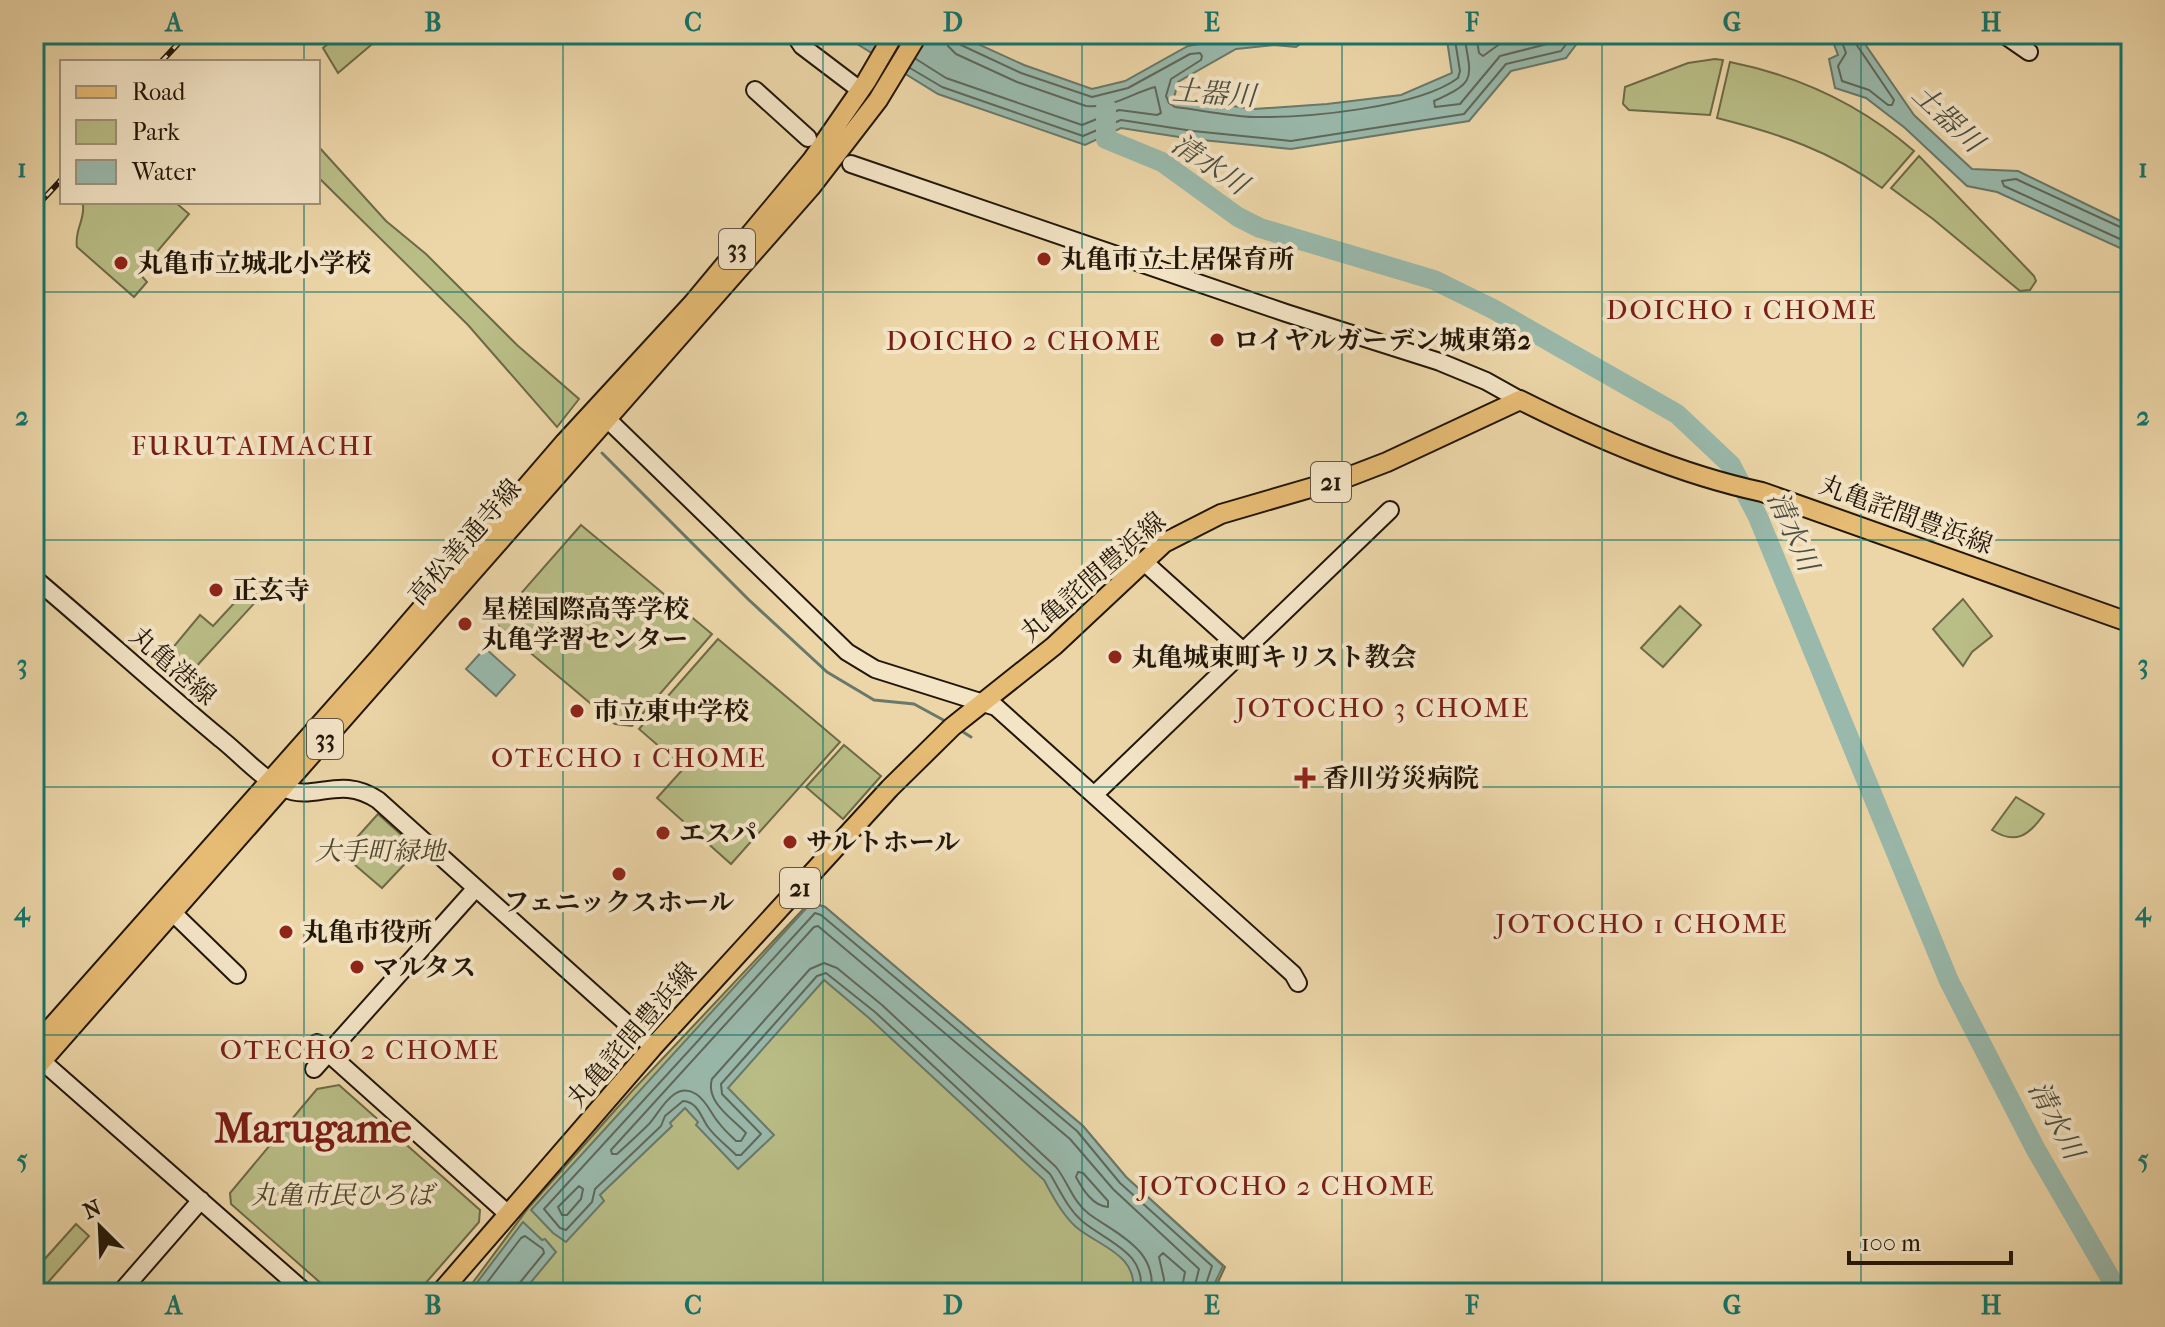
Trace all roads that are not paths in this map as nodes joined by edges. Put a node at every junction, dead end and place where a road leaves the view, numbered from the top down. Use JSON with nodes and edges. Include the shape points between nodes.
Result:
{"nodes":[{"id":1,"x":794,"y":34,"type":"edge"},
{"id":2,"x":894,"y":34,"type":"edge"},
{"id":3,"x":918,"y":34,"type":"edge"},
{"id":4,"x":2003,"y":34,"type":"edge"},
{"id":5,"x":2029,"y":52,"type":"dead end"},
{"id":6,"x":863,"y":86,"type":"junction"},
{"id":7,"x":755,"y":90,"type":"dead end"},
{"id":8,"x":808,"y":138,"type":"dead end"},
{"id":9,"x":851,"y":164,"type":"dead end"},
{"id":10,"x":1520,"y":400,"type":"junction"},
{"id":11,"x":601,"y":413,"type":"junction"},
{"id":12,"x":1390,"y":510,"type":"dead end"},
{"id":13,"x":1143,"y":561,"type":"junction"},
{"id":14,"x":34,"y":578,"type":"edge"},
{"id":15,"x":2131,"y":623,"type":"edge"},
{"id":16,"x":1243,"y":651,"type":"junction"},
{"id":17,"x":982,"y":702,"type":"junction"},
{"id":18,"x":276,"y":784,"type":"junction"},
{"id":19,"x":1094,"y":795,"type":"junction"},
{"id":20,"x":476,"y":888,"type":"junction"},
{"id":21,"x":166,"y":907,"type":"junction"},
{"id":22,"x":237,"y":975,"type":"dead end"},
{"id":23,"x":1298,"y":983,"type":"dead end"},
{"id":24,"x":323,"y":1047,"type":"junction"},
{"id":25,"x":653,"y":1047,"type":"junction"},
{"id":26,"x":36,"y":1058,"type":"edge"},
{"id":27,"x":314,"y":1069,"type":"dead end"},
{"id":28,"x":201,"y":1200,"type":"junction"},
{"id":29,"x":508,"y":1214,"type":"junction"},
{"id":30,"x":446,"y":1289,"type":"edge"},
{"id":31,"x":120,"y":1293,"type":"edge"},
{"id":32,"x":306,"y":1293,"type":"edge"}],
"edges":[{"from":1,"to":6,"type":"street","via":[[802,46]]},
{"from":2,"to":6,"type":"main road","name":"高松善通寺線","number":"33"},
{"from":3,"to":11,"type":"main road","name":"高松善通寺線","number":"33","via":[[885,91],[811,187]]},
{"from":4,"to":5,"type":"street"},
{"from":6,"to":11,"type":"main road","name":"高松善通寺線","number":"33","via":[[812,160]]},
{"from":7,"to":8,"type":"street"},
{"from":9,"to":10,"type":"street","via":[[1440,362]]},
{"from":10,"to":13,"type":"main road","name":"丸亀詫間豊浜線","number":"21","via":[[1348,477],[1208,519]]},
{"from":10,"to":15,"type":"main road","name":"丸亀詫間豊浜線","via":[[1557,420],[1724,484],[1760,491]]},
{"from":11,"to":17,"type":"street","via":[[847,652],[875,669]]},
{"from":11,"to":18,"type":"main road","name":"高松善通寺線","number":"33"},
{"from":12,"to":16,"type":"street"},
{"from":13,"to":16,"type":"street"},
{"from":13,"to":17,"type":"main road","name":"丸亀詫間豊浜線","number":"21","via":[[1054,646]]},
{"from":14,"to":18,"type":"street","name":"丸亀港線"},
{"from":16,"to":19,"type":"street"},
{"from":17,"to":19,"type":"street","via":[[996,707]]},
{"from":17,"to":25,"type":"main road","name":"丸亀詫間豊浜線","number":"21","via":[[890,788]]},
{"from":18,"to":20,"type":"street","via":[[299,793],[339,788],[366,792]]},
{"from":18,"to":21,"type":"main road","name":"高松善通寺線","number":"33"},
{"from":19,"to":23,"type":"street"},
{"from":20,"to":24,"type":"street"},
{"from":20,"to":25,"type":"street"},
{"from":21,"to":22,"type":"street"},
{"from":21,"to":26,"type":"main road","name":"高松善通寺線","number":"33"},
{"from":24,"to":27,"type":"street"},
{"from":24,"to":29,"type":"street"},
{"from":25,"to":29,"type":"main road","name":"丸亀詫間豊浜線","number":"21"},
{"from":26,"to":28,"type":"street"},
{"from":28,"to":31,"type":"street"},
{"from":28,"to":32,"type":"street"},
{"from":29,"to":30,"type":"main road","name":"丸亀詫間豊浜線","number":"21"}]}
